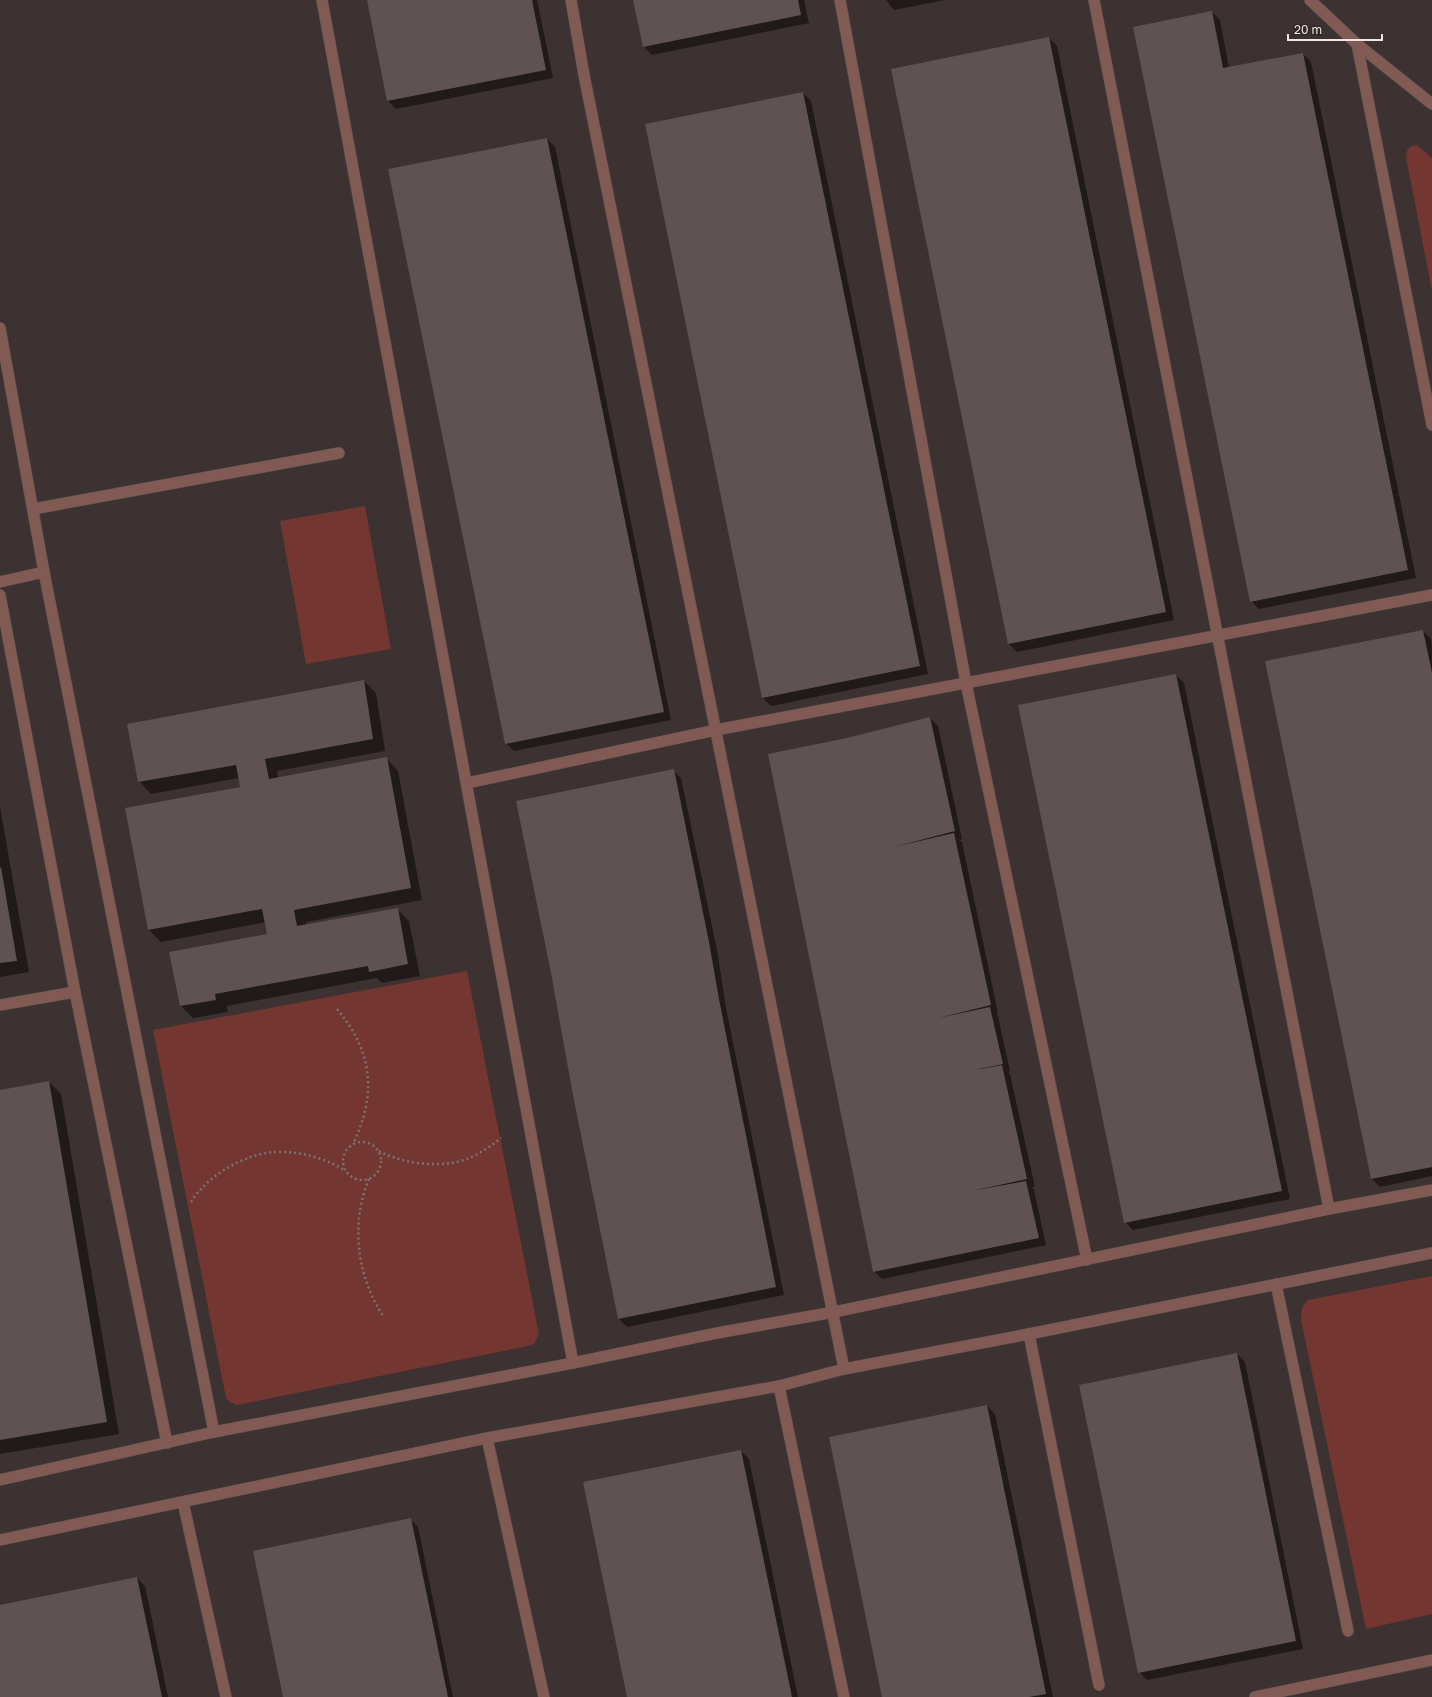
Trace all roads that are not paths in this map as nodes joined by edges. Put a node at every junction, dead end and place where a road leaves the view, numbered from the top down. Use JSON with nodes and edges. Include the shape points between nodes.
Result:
{"nodes":[{"id":1,"x":322,"y":0,"type":"edge"},
{"id":2,"x":571,"y":0,"type":"edge"},
{"id":3,"x":840,"y":0,"type":"edge"},
{"id":4,"x":1094,"y":0,"type":"edge"},
{"id":5,"x":1310,"y":0,"type":"edge"},
{"id":6,"x":1357,"y":44,"type":"junction"},
{"id":7,"x":1432,"y":104,"type":"edge"},
{"id":8,"x":0,"y":328,"type":"edge"},
{"id":9,"x":1432,"y":425,"type":"edge"},
{"id":10,"x":339,"y":453,"type":"dead end"},
{"id":11,"x":33,"y":509,"type":"junction"},
{"id":12,"x":44,"y":572,"type":"junction"},
{"id":13,"x":0,"y":582,"type":"edge"},
{"id":14,"x":0,"y":595,"type":"edge"},
{"id":15,"x":1432,"y":595,"type":"edge"},
{"id":16,"x":1217,"y":637,"type":"junction"},
{"id":17,"x":966,"y":682,"type":"junction"},
{"id":18,"x":716,"y":730,"type":"junction"},
{"id":19,"x":467,"y":782,"type":"junction"},
{"id":20,"x":75,"y":992,"type":"junction"},
{"id":21,"x":0,"y":1005,"type":"edge"},
{"id":22,"x":1432,"y":1190,"type":"edge"},
{"id":23,"x":1329,"y":1209,"type":"junction"},
{"id":24,"x":1432,"y":1253,"type":"edge"},
{"id":25,"x":1088,"y":1260,"type":"junction"},
{"id":26,"x":1276,"y":1284,"type":"junction"},
{"id":27,"x":834,"y":1312,"type":"junction"},
{"id":28,"x":1029,"y":1334,"type":"junction"},
{"id":29,"x":573,"y":1363,"type":"junction"},
{"id":30,"x":844,"y":1369,"type":"junction"},
{"id":31,"x":778,"y":1386,"type":"junction"},
{"id":32,"x":214,"y":1432,"type":"junction"},
{"id":33,"x":487,"y":1438,"type":"junction"},
{"id":34,"x":167,"y":1443,"type":"junction"},
{"id":35,"x":0,"y":1480,"type":"edge"},
{"id":36,"x":183,"y":1502,"type":"junction"},
{"id":37,"x":0,"y":1540,"type":"edge"},
{"id":38,"x":1348,"y":1631,"type":"dead end"},
{"id":39,"x":1432,"y":1660,"type":"edge"},
{"id":40,"x":1099,"y":1686,"type":"dead end"},
{"id":41,"x":226,"y":1697,"type":"edge"},
{"id":42,"x":544,"y":1697,"type":"edge"},
{"id":43,"x":844,"y":1697,"type":"edge"},
{"id":44,"x":1255,"y":1697,"type":"edge"}],
"edges":[{"from":1,"to":19,"type":"street"},
{"from":2,"to":18,"type":"street"},
{"from":3,"to":17,"type":"street"},
{"from":4,"to":16,"type":"street"},
{"from":5,"to":6,"type":"street"},
{"from":6,"to":7,"type":"street"},
{"from":6,"to":9,"type":"street"},
{"from":8,"to":11,"type":"street"},
{"from":10,"to":11,"type":"street"},
{"from":11,"to":12,"type":"street"},
{"from":12,"to":13,"type":"street"},
{"from":12,"to":32,"type":"street"},
{"from":14,"to":20,"type":"street"},
{"from":15,"to":16,"type":"street"},
{"from":16,"to":17,"type":"street"},
{"from":16,"to":23,"type":"street"},
{"from":17,"to":18,"type":"street"},
{"from":17,"to":25,"type":"street"},
{"from":18,"to":19,"type":"street"},
{"from":18,"to":27,"type":"street"},
{"from":19,"to":29,"type":"street"},
{"from":20,"to":21,"type":"street"},
{"from":20,"to":34,"type":"street"},
{"from":22,"to":23,"type":"street"},
{"from":23,"to":25,"type":"street"},
{"from":24,"to":26,"type":"street"},
{"from":25,"to":27,"type":"street"},
{"from":26,"to":28,"type":"street"},
{"from":26,"to":38,"type":"street"},
{"from":27,"to":29,"type":"street"},
{"from":27,"to":30,"type":"street"},
{"from":28,"to":30,"type":"street"},
{"from":28,"to":40,"type":"street"},
{"from":29,"to":32,"type":"street"},
{"from":30,"to":31,"type":"street"},
{"from":31,"to":33,"type":"street"},
{"from":31,"to":43,"type":"street"},
{"from":32,"to":34,"type":"street"},
{"from":33,"to":36,"type":"street"},
{"from":33,"to":42,"type":"street"},
{"from":34,"to":35,"type":"street"},
{"from":36,"to":37,"type":"street"},
{"from":36,"to":41,"type":"street"},
{"from":39,"to":44,"type":"street"}]}
